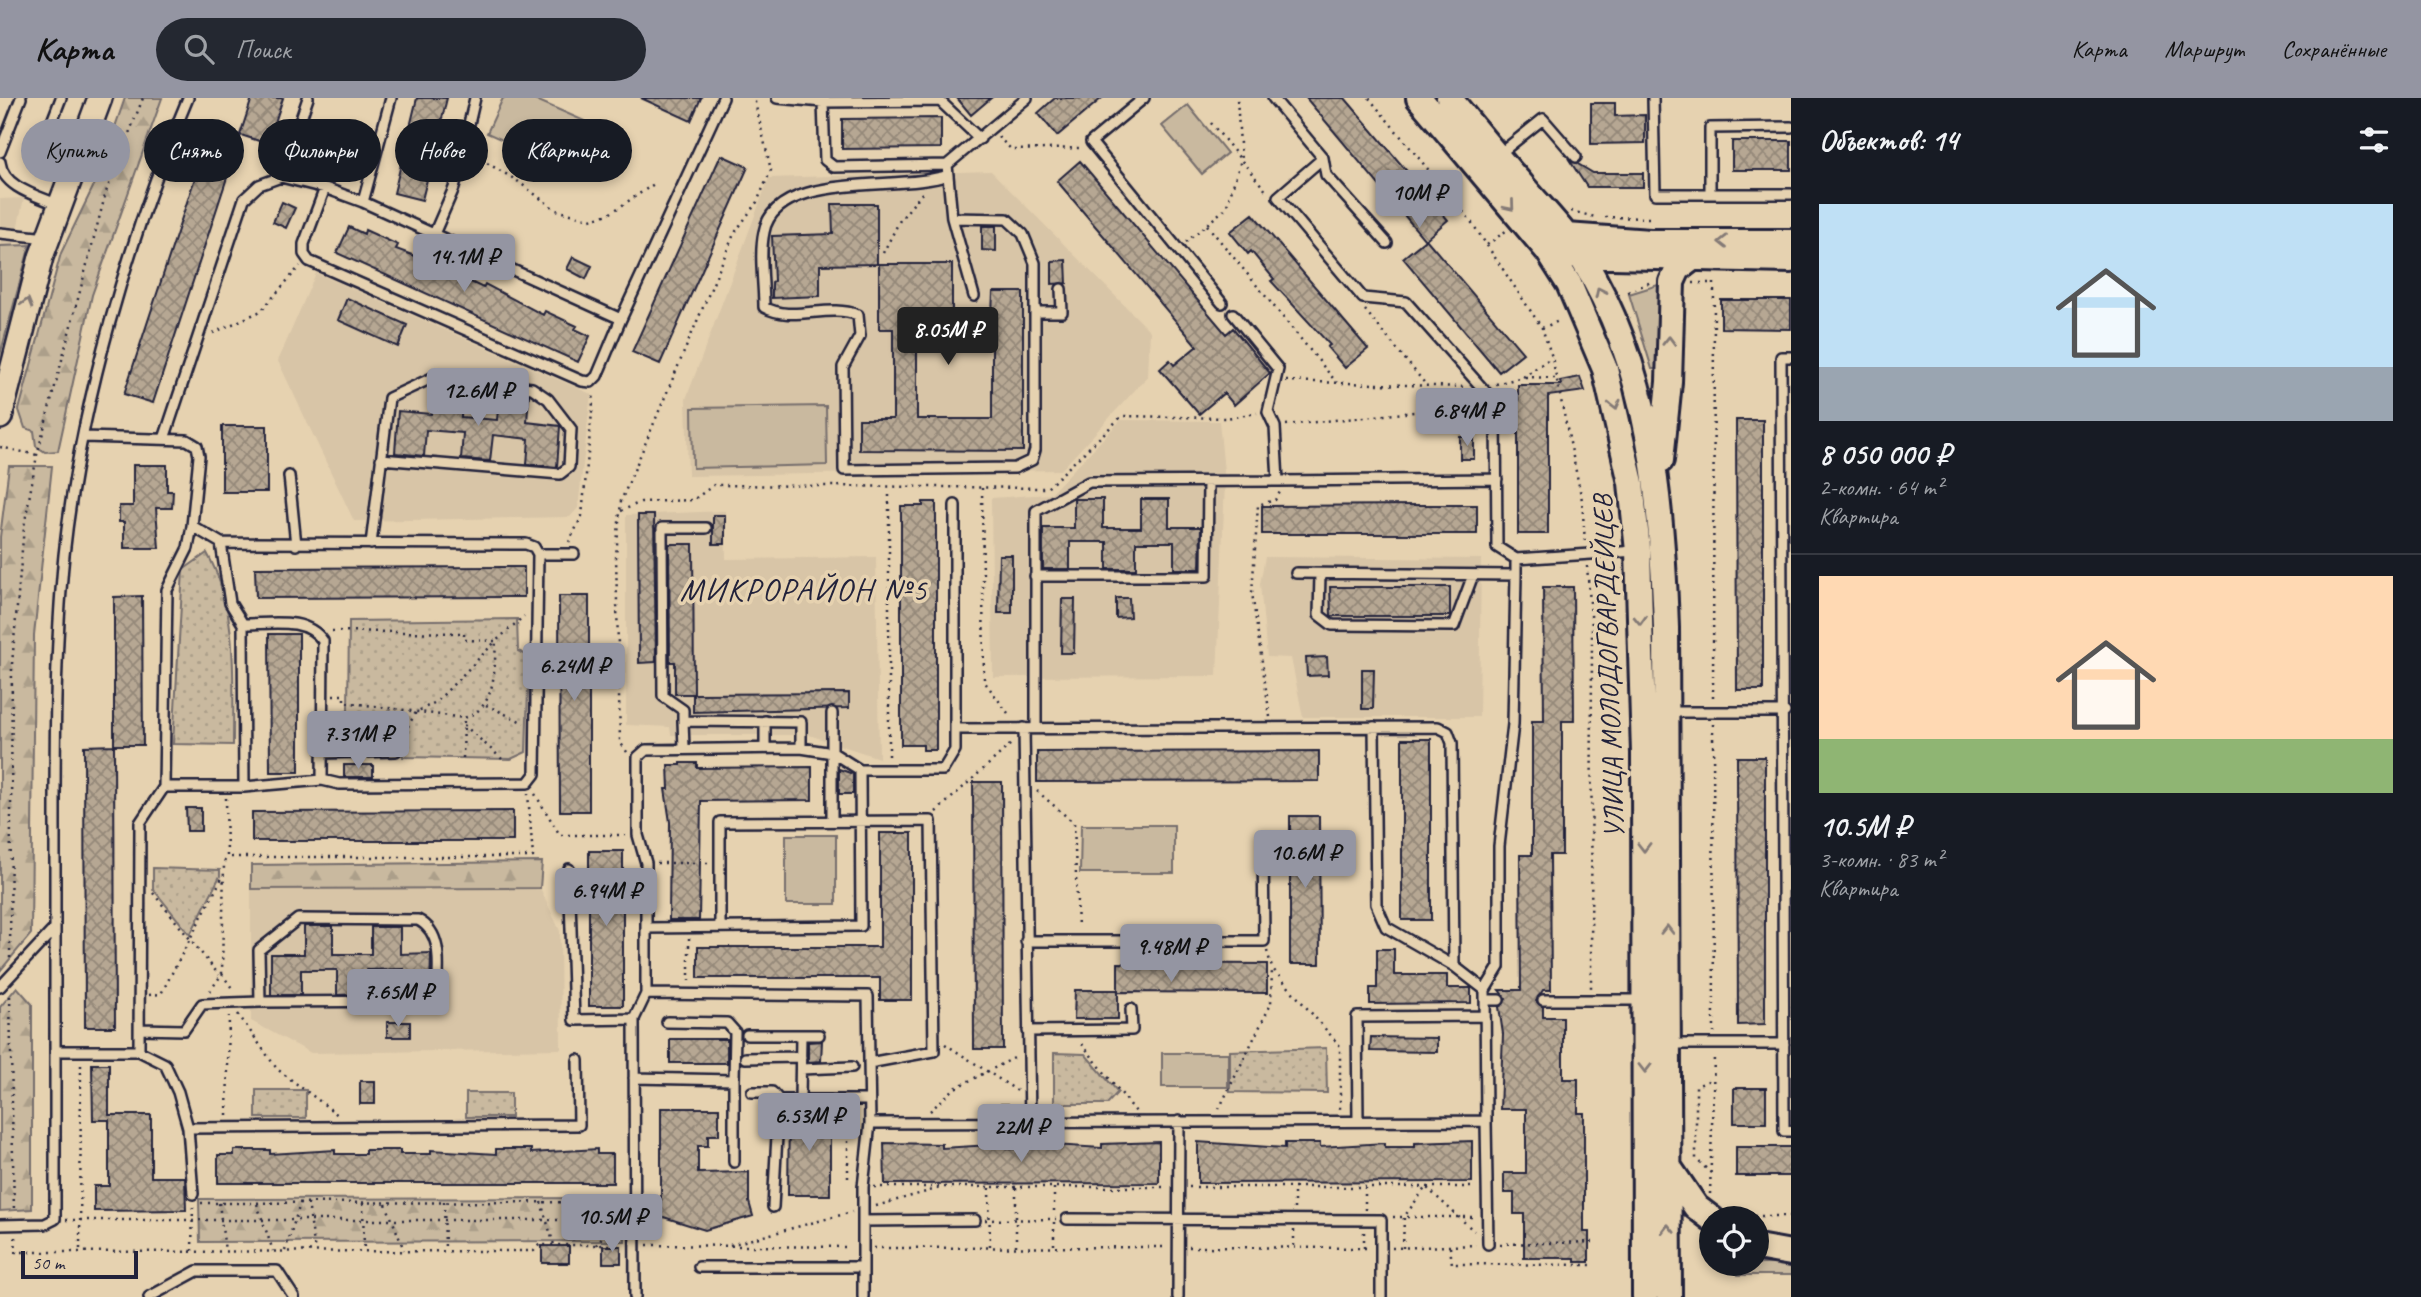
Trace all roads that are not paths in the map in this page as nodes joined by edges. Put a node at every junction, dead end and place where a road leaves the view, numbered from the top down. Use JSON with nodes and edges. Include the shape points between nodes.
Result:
{"nodes":[{"id":1,"x":21,"y":98,"type":"edge"},
{"id":2,"x":61,"y":98,"type":"edge"},
{"id":3,"x":100,"y":98,"type":"edge"},
{"id":4,"x":188,"y":98,"type":"edge"},
{"id":5,"x":308,"y":98,"type":"edge"},
{"id":6,"x":391,"y":98,"type":"edge"},
{"id":7,"x":475,"y":98,"type":"edge"},
{"id":8,"x":723,"y":98,"type":"edge"},
{"id":9,"x":778,"y":98,"type":"edge"},
{"id":10,"x":1027,"y":98,"type":"edge"},
{"id":11,"x":1144,"y":98,"type":"edge"},
{"id":12,"x":1273,"y":98,"type":"edge"},
{"id":13,"x":1419,"y":98,"type":"edge"},
{"id":14,"x":1449,"y":98,"type":"edge"},
{"id":15,"x":1653,"y":98,"type":"edge"},
{"id":16,"x":824,"y":102,"type":"junction"},
{"id":17,"x":53,"y":119,"type":"edge"},
{"id":18,"x":301,"y":119,"type":"edge"},
{"id":19,"x":1791,"y":127,"type":"edge"},
{"id":20,"x":980,"y":139,"type":"junction"},
{"id":21,"x":0,"y":152,"type":"edge"},
{"id":22,"x":1497,"y":156,"type":"junction"},
{"id":23,"x":1576,"y":157,"type":"dead end"},
{"id":24,"x":1323,"y":158,"type":"junction"},
{"id":25,"x":0,"y":162,"type":"edge"},
{"id":26,"x":947,"y":170,"type":"junction"},
{"id":27,"x":267,"y":182,"type":"edge"},
{"id":28,"x":301,"y":182,"type":"edge"},
{"id":29,"x":325,"y":188,"type":"junction"},
{"id":30,"x":1710,"y":193,"type":"junction"},
{"id":31,"x":1791,"y":194,"type":"edge"},
{"id":32,"x":363,"y":202,"type":"junction"},
{"id":33,"x":59,"y":205,"type":"junction"},
{"id":34,"x":952,"y":218,"type":"junction"},
{"id":35,"x":0,"y":233,"type":"edge"},
{"id":36,"x":434,"y":234,"type":"junction"},
{"id":37,"x":48,"y":238,"type":"junction"},
{"id":38,"x":1791,"y":242,"type":"edge"},
{"id":39,"x":1387,"y":243,"type":"dead end"},
{"id":40,"x":1557,"y":243,"type":"junction"},
{"id":41,"x":1581,"y":257,"type":"junction"},
{"id":42,"x":1690,"y":260,"type":"junction"},
{"id":43,"x":1791,"y":260,"type":"edge"},
{"id":44,"x":1061,"y":289,"type":"dead end"},
{"id":45,"x":974,"y":296,"type":"dead end"},
{"id":46,"x":1222,"y":303,"type":"dead end"},
{"id":47,"x":1035,"y":312,"type":"junction"},
{"id":48,"x":1233,"y":314,"type":"dead end"},
{"id":49,"x":621,"y":319,"type":"junction"},
{"id":50,"x":1791,"y":357,"type":"edge"},
{"id":51,"x":0,"y":417,"type":"edge"},
{"id":52,"x":84,"y":437,"type":"junction"},
{"id":53,"x":164,"y":439,"type":"junction"},
{"id":54,"x":1786,"y":451,"type":"edge"},
{"id":55,"x":381,"y":460,"type":"junction"},
{"id":56,"x":289,"y":476,"type":"dead end"},
{"id":57,"x":1497,"y":479,"type":"junction"},
{"id":58,"x":1283,"y":481,"type":"junction"},
{"id":59,"x":1208,"y":482,"type":"junction"},
{"id":60,"x":1657,"y":482,"type":"junction"},
{"id":61,"x":955,"y":505,"type":"dead end"},
{"id":62,"x":192,"y":526,"type":"junction"},
{"id":63,"x":706,"y":528,"type":"dead end"},
{"id":64,"x":221,"y":543,"type":"junction"},
{"id":65,"x":370,"y":544,"type":"junction"},
{"id":66,"x":296,"y":545,"type":"junction"},
{"id":67,"x":1638,"y":551,"type":"junction"},
{"id":68,"x":574,"y":554,"type":"dead end"},
{"id":69,"x":538,"y":555,"type":"junction"},
{"id":70,"x":1516,"y":559,"type":"junction"},
{"id":71,"x":1296,"y":573,"type":"dead end"},
{"id":72,"x":1320,"y":573,"type":"junction"},
{"id":73,"x":1473,"y":575,"type":"junction"},
{"id":74,"x":1516,"y":575,"type":"junction"},
{"id":75,"x":1035,"y":576,"type":"junction"},
{"id":76,"x":243,"y":624,"type":"junction"},
{"id":77,"x":1787,"y":668,"type":"edge"},
{"id":78,"x":1667,"y":712,"type":"junction"},
{"id":79,"x":1785,"y":712,"type":"junction"},
{"id":80,"x":832,"y":713,"type":"dead end"},
{"id":81,"x":683,"y":721,"type":"junction"},
{"id":82,"x":765,"y":721,"type":"junction"},
{"id":83,"x":1374,"y":727,"type":"junction"},
{"id":84,"x":1036,"y":728,"type":"junction"},
{"id":85,"x":955,"y":729,"type":"junction"},
{"id":86,"x":1022,"y":730,"type":"junction"},
{"id":87,"x":684,"y":748,"type":"junction"},
{"id":88,"x":765,"y":748,"type":"junction"},
{"id":89,"x":801,"y":748,"type":"junction"},
{"id":90,"x":396,"y":751,"type":"dead end"},
{"id":91,"x":322,"y":753,"type":"junction"},
{"id":92,"x":833,"y":753,"type":"junction"},
{"id":93,"x":860,"y":770,"type":"junction"},
{"id":94,"x":322,"y":780,"type":"junction"},
{"id":95,"x":164,"y":787,"type":"junction"},
{"id":96,"x":244,"y":787,"type":"junction"},
{"id":97,"x":832,"y":821,"type":"junction"},
{"id":98,"x":860,"y":821,"type":"junction"},
{"id":99,"x":1264,"y":838,"type":"dead end"},
{"id":100,"x":569,"y":869,"type":"dead end"},
{"id":101,"x":720,"y":927,"type":"junction"},
{"id":102,"x":55,"y":928,"type":"junction"},
{"id":103,"x":646,"y":928,"type":"junction"},
{"id":104,"x":1026,"y":941,"type":"junction"},
{"id":105,"x":1454,"y":966,"type":"junction"},
{"id":106,"x":1788,"y":970,"type":"edge"},
{"id":107,"x":0,"y":987,"type":"edge"},
{"id":108,"x":646,"y":994,"type":"junction"},
{"id":109,"x":1485,"y":995,"type":"junction"},
{"id":110,"x":1499,"y":1000,"type":"dead end"},
{"id":111,"x":1543,"y":1000,"type":"dead end"},
{"id":112,"x":1644,"y":1000,"type":"junction"},
{"id":113,"x":260,"y":1003,"type":"junction"},
{"id":114,"x":1131,"y":1009,"type":"dead end"},
{"id":115,"x":1485,"y":1016,"type":"junction"},
{"id":116,"x":634,"y":1019,"type":"junction"},
{"id":117,"x":667,"y":1022,"type":"dead end"},
{"id":118,"x":139,"y":1029,"type":"junction"},
{"id":119,"x":1028,"y":1031,"type":"junction"},
{"id":120,"x":747,"y":1035,"type":"dead end"},
{"id":121,"x":801,"y":1035,"type":"junction"},
{"id":122,"x":819,"y":1035,"type":"dead end"},
{"id":123,"x":1666,"y":1044,"type":"junction"},
{"id":124,"x":1784,"y":1044,"type":"junction"},
{"id":125,"x":56,"y":1051,"type":"junction"},
{"id":126,"x":139,"y":1051,"type":"junction"},
{"id":127,"x":801,"y":1057,"type":"junction"},
{"id":128,"x":745,"y":1058,"type":"dead end"},
{"id":129,"x":578,"y":1060,"type":"dead end"},
{"id":130,"x":869,"y":1063,"type":"junction"},
{"id":131,"x":852,"y":1067,"type":"dead end"},
{"id":132,"x":801,"y":1069,"type":"junction"},
{"id":133,"x":634,"y":1079,"type":"junction"},
{"id":134,"x":734,"y":1080,"type":"junction"},
{"id":135,"x":752,"y":1092,"type":"dead end"},
{"id":136,"x":779,"y":1100,"type":"junction"},
{"id":137,"x":800,"y":1100,"type":"junction"},
{"id":138,"x":869,"y":1100,"type":"junction"},
{"id":139,"x":1179,"y":1121,"type":"junction"},
{"id":140,"x":1358,"y":1121,"type":"junction"},
{"id":141,"x":1486,"y":1121,"type":"junction"},
{"id":142,"x":1030,"y":1122,"type":"junction"},
{"id":143,"x":870,"y":1123,"type":"junction"},
{"id":144,"x":188,"y":1128,"type":"junction"},
{"id":145,"x":1791,"y":1131,"type":"edge"},
{"id":146,"x":734,"y":1162,"type":"dead end"},
{"id":147,"x":1666,"y":1162,"type":"junction"},
{"id":148,"x":193,"y":1199,"type":"road end"},
{"id":149,"x":1699,"y":1207,"type":"edge"},
{"id":150,"x":774,"y":1208,"type":"dead end"},
{"id":151,"x":1067,"y":1219,"type":"road end"},
{"id":152,"x":1178,"y":1219,"type":"junction"},
{"id":153,"x":975,"y":1220,"type":"road end"},
{"id":154,"x":863,"y":1221,"type":"junction"},
{"id":155,"x":0,"y":1226,"type":"edge"},
{"id":156,"x":1488,"y":1244,"type":"road end"},
{"id":157,"x":1769,"y":1249,"type":"edge"},
{"id":158,"x":1791,"y":1253,"type":"edge"},
{"id":159,"x":699,"y":1267,"type":"dead end"},
{"id":160,"x":862,"y":1267,"type":"junction"},
{"id":161,"x":149,"y":1297,"type":"edge"},
{"id":162,"x":294,"y":1297,"type":"edge"},
{"id":163,"x":635,"y":1297,"type":"edge"},
{"id":164,"x":863,"y":1297,"type":"edge"},
{"id":165,"x":1178,"y":1297,"type":"edge"},
{"id":166,"x":1381,"y":1297,"type":"edge"},
{"id":167,"x":1645,"y":1297,"type":"edge"},
{"id":168,"x":1669,"y":1297,"type":"edge"}],
"edges":[{"from":1,"to":21,"type":"lane"},
{"from":2,"to":17,"type":"lane"},
{"from":3,"to":33,"type":"street"},
{"from":4,"to":52,"type":"lane","via":[[122,284]]},
{"from":5,"to":18,"type":"lane"},
{"from":6,"to":32,"type":"lane"},
{"from":7,"to":36,"type":"lane","via":[[454,188]]},
{"from":8,"to":49,"type":"lane"},
{"from":9,"to":16,"type":"lane"},
{"from":10,"to":20,"type":"lane"},
{"from":11,"to":46,"type":"lane","via":[[1091,142]]},
{"from":12,"to":24,"type":"lane"},
{"from":13,"to":40,"type":"main road","name":"УЛИЦА МОЛОДОГВАРДЕЙЦЕВ","one_way":true},
{"from":14,"to":22,"type":"main road","name":"УЛИЦА МОЛОДОГВАРДЕЙЦЕВ"},
{"from":15,"to":30,"type":"lane","via":[[1655,194]]},
{"from":16,"to":20,"type":"lane","via":[[940,101]]},
{"from":16,"to":26,"type":"lane","via":[[825,160],[834,167]]},
{"from":19,"to":30,"type":"lane","via":[[1710,128]]},
{"from":20,"to":26,"type":"lane"},
{"from":22,"to":23,"type":"lane","via":[[1543,119]]},
{"from":22,"to":40,"type":"main road","name":"УЛИЦА МОЛОДОГВАРДЕЙЦЕВ"},
{"from":24,"to":39,"type":"lane","via":[[1326,175]]},
{"from":24,"to":57,"type":"lane","via":[[1278,197],[1363,298],[1406,302],[1491,398],[1496,412]]},
{"from":25,"to":33,"type":"lane","via":[[1,173],[10,183]]},
{"from":26,"to":34,"type":"lane"},
{"from":26,"to":47,"type":"lane","via":[[930,182],[804,192],[770,216],[764,232],[764,307],[775,314],[846,310],[858,315],[860,336],[843,367],[844,470],[1015,468],[1032,460]]},
{"from":27,"to":53,"type":"lane","via":[[244,199]]},
{"from":28,"to":29,"type":"lane"},
{"from":29,"to":32,"type":"lane"},
{"from":29,"to":49,"type":"lane","via":[[304,244],[306,257],[569,376],[591,382],[597,376]]},
{"from":30,"to":31,"type":"lane"},
{"from":32,"to":36,"type":"lane"},
{"from":33,"to":37,"type":"street"},
{"from":34,"to":45,"type":"lane"},
{"from":34,"to":47,"type":"lane","via":[[1007,219],[1023,234],[1035,263]]},
{"from":35,"to":37,"type":"lane"},
{"from":36,"to":49,"type":"lane"},
{"from":51,"to":37,"type":"street","one_way":true},
{"from":38,"to":40,"type":"main road","one_way":true},
{"from":40,"to":41,"type":"main road","name":"УЛИЦА МОЛОДОГВАРДЕЙЦЕВ"},
{"from":40,"to":67,"type":"main road","name":"УЛИЦА МОЛОДОГВАРДЕЙЦЕВ","one_way":true,"via":[[1608,382],[1631,483]]},
{"from":41,"to":42,"type":"main road"},
{"from":60,"to":41,"type":"main road","name":"УЛИЦА МОЛОДОГВАРДЕЙЦЕВ","one_way":true,"via":[[1627,355]]},
{"from":42,"to":43,"type":"main road"},
{"from":60,"to":42,"type":"main road","one_way":true,"via":[[1669,382],[1672,282],[1678,269]]},
{"from":44,"to":47,"type":"lane","via":[[1062,312]]},
{"from":48,"to":58,"type":"lane","via":[[1278,369],[1268,412],[1275,427]]},
{"from":50,"to":54,"type":"lane","via":[[1781,357]]},
{"from":52,"to":53,"type":"lane"},
{"from":52,"to":102,"type":"lane","via":[[64,556],[55,695]]},
{"from":53,"to":62,"type":"lane","via":[[187,440],[197,446]]},
{"from":54,"to":77,"type":"lane"},
{"from":55,"to":55,"type":"lane","via":[[561,474],[569,467],[571,429],[548,399],[532,388],[434,377],[389,398]]},
{"from":55,"to":65,"type":"lane"},
{"from":56,"to":66,"type":"lane"},
{"from":57,"to":58,"type":"lane"},
{"from":57,"to":70,"type":"lane","via":[[1497,547]]},
{"from":58,"to":59,"type":"lane"},
{"from":59,"to":75,"type":"lane","via":[[1089,482],[1036,511]]},
{"from":59,"to":75,"type":"lane","via":[[1207,576]]},
{"from":60,"to":78,"type":"main road","name":"УЛИЦА МОЛОДОГВАРДЕЙЦЕВ","via":[[1664,552]]},
{"from":61,"to":85,"type":"lane"},
{"from":62,"to":64,"type":"lane"},
{"from":62,"to":95,"type":"lane","via":[[188,548],[167,590]]},
{"from":63,"to":81,"type":"lane","via":[[662,528],[663,696],[683,710]]},
{"from":64,"to":66,"type":"lane"},
{"from":64,"to":76,"type":"lane","via":[[230,603]]},
{"from":65,"to":66,"type":"lane"},
{"from":65,"to":69,"type":"lane","via":[[526,544]]},
{"from":67,"to":70,"type":"lane"},
{"from":67,"to":112,"type":"main road","name":"УЛИЦА МОЛОДОГВАРДЕЙЦЕВ","one_way":true},
{"from":68,"to":69,"type":"lane"},
{"from":69,"to":94,"type":"lane","via":[[535,774],[528,783],[339,784]]},
{"from":70,"to":74,"type":"lane"},
{"from":71,"to":72,"type":"lane"},
{"from":72,"to":73,"type":"lane"},
{"from":72,"to":73,"type":"lane","via":[[1320,615],[1332,625],[1454,625]]},
{"from":73,"to":74,"type":"lane"},
{"from":74,"to":109,"type":"lane","via":[[1513,724],[1499,846],[1499,967]]},
{"from":75,"to":84,"type":"lane"},
{"from":76,"to":91,"type":"lane","via":[[305,624],[323,641]]},
{"from":76,"to":96,"type":"lane"},
{"from":77,"to":79,"type":"lane"},
{"from":78,"to":79,"type":"lane"},
{"from":123,"to":78,"type":"main road","name":"УЛИЦА МОЛОДОГВАРДЕЙЦЕВ","one_way":true},
{"from":79,"to":106,"type":"lane"},
{"from":80,"to":92,"type":"lane"},
{"from":81,"to":82,"type":"lane"},
{"from":81,"to":87,"type":"lane"},
{"from":82,"to":88,"type":"lane"},
{"from":82,"to":89,"type":"lane","via":[[801,722]]},
{"from":83,"to":84,"type":"lane"},
{"from":83,"to":105,"type":"lane","via":[[1376,904],[1380,917],[1401,938]]},
{"from":83,"to":105,"type":"lane","via":[[1438,727],[1448,732],[1452,743]]},
{"from":84,"to":86,"type":"lane"},
{"from":85,"to":86,"type":"lane"},
{"from":85,"to":93,"type":"lane","via":[[955,750],[943,770]]},
{"from":86,"to":104,"type":"lane"},
{"from":87,"to":88,"type":"lane"},
{"from":87,"to":103,"type":"lane","via":[[646,750],[636,766],[638,835],[646,863]]},
{"from":88,"to":89,"type":"lane"},
{"from":89,"to":92,"type":"lane"},
{"from":90,"to":91,"type":"lane"},
{"from":91,"to":94,"type":"lane"},
{"from":92,"to":93,"type":"lane"},
{"from":92,"to":97,"type":"lane"},
{"from":93,"to":98,"type":"lane"},
{"from":94,"to":96,"type":"lane"},
{"from":95,"to":96,"type":"lane"},
{"from":95,"to":118,"type":"lane","via":[[140,823]]},
{"from":97,"to":98,"type":"lane"},
{"from":97,"to":101,"type":"lane","via":[[720,822]]},
{"from":98,"to":101,"type":"lane","via":[[861,926]]},
{"from":98,"to":130,"type":"lane","via":[[932,821],[933,1051]]},
{"from":99,"to":104,"type":"lane","via":[[1264,941]]},
{"from":100,"to":116,"type":"lane","via":[[574,1020]]},
{"from":101,"to":103,"type":"lane"},
{"from":102,"to":107,"type":"lane"},
{"from":102,"to":125,"type":"lane"},
{"from":103,"to":108,"type":"lane"},
{"from":104,"to":119,"type":"lane"},
{"from":105,"to":109,"type":"lane"},
{"from":106,"to":124,"type":"lane"},
{"from":108,"to":116,"type":"lane"},
{"from":108,"to":130,"type":"lane","via":[[868,996]]},
{"from":109,"to":110,"type":"lane"},
{"from":109,"to":115,"type":"lane"},
{"from":111,"to":112,"type":"lane"},
{"from":112,"to":167,"type":"main road","name":"УЛИЦА МОЛОДОГВАРДЕЙЦЕВ","one_way":true},
{"from":113,"to":113,"type":"lane","via":[[437,1002],[436,936],[429,925],[418,920],[298,919],[259,950]]},
{"from":113,"to":118,"type":"lane","via":[[202,1003],[184,1030]]},
{"from":114,"to":119,"type":"lane","via":[[1132,1030]]},
{"from":115,"to":140,"type":"lane","via":[[1357,1017]]},
{"from":115,"to":141,"type":"lane"},
{"from":116,"to":133,"type":"lane"},
{"from":117,"to":134,"type":"lane","via":[[727,1023],[735,1032]]},
{"from":118,"to":126,"type":"lane"},
{"from":119,"to":142,"type":"lane"},
{"from":120,"to":121,"type":"lane"},
{"from":121,"to":122,"type":"lane"},
{"from":121,"to":127,"type":"lane"},
{"from":123,"to":124,"type":"lane"},
{"from":123,"to":147,"type":"main road","name":"УЛИЦА МОЛОДОГВАРДЕЙЦЕВ"},
{"from":124,"to":145,"type":"lane","via":[[1784,1131]]},
{"from":125,"to":126,"type":"lane"},
{"from":125,"to":155,"type":"lane","via":[[55,1219],[45,1224]]},
{"from":126,"to":144,"type":"lane","via":[[165,1064]]},
{"from":127,"to":128,"type":"lane"},
{"from":127,"to":132,"type":"lane"},
{"from":129,"to":144,"type":"lane","via":[[579,1125]]},
{"from":130,"to":138,"type":"lane"},
{"from":131,"to":132,"type":"lane"},
{"from":132,"to":137,"type":"lane"},
{"from":133,"to":134,"type":"lane"},
{"from":133,"to":163,"type":"lane","via":[[631,1203]]},
{"from":134,"to":146,"type":"lane"},
{"from":135,"to":136,"type":"lane","via":[[772,1092]]},
{"from":136,"to":137,"type":"lane"},
{"from":136,"to":150,"type":"lane"},
{"from":137,"to":138,"type":"lane"},
{"from":138,"to":143,"type":"lane"},
{"from":139,"to":140,"type":"lane"},
{"from":139,"to":142,"type":"lane"},
{"from":139,"to":152,"type":"lane"},
{"from":140,"to":141,"type":"lane"},
{"from":141,"to":156,"type":"lane"},
{"from":142,"to":143,"type":"lane"},
{"from":143,"to":154,"type":"lane"},
{"from":144,"to":148,"type":"lane"},
{"from":147,"to":149,"type":"main road"},
{"from":168,"to":147,"type":"main road","name":"УЛИЦА МОЛОДОГВАРДЕЙЦЕВ","one_way":true},
{"from":151,"to":152,"type":"lane"},
{"from":152,"to":165,"type":"lane"},
{"from":152,"to":166,"type":"lane","via":[[1381,1220]]},
{"from":153,"to":154,"type":"lane"},
{"from":154,"to":160,"type":"lane"},
{"from":157,"to":158,"type":"main road"},
{"from":159,"to":160,"type":"lane"},
{"from":160,"to":164,"type":"lane"},
{"from":161,"to":162,"type":"lane","via":[[197,1271],[277,1271]]}]}
